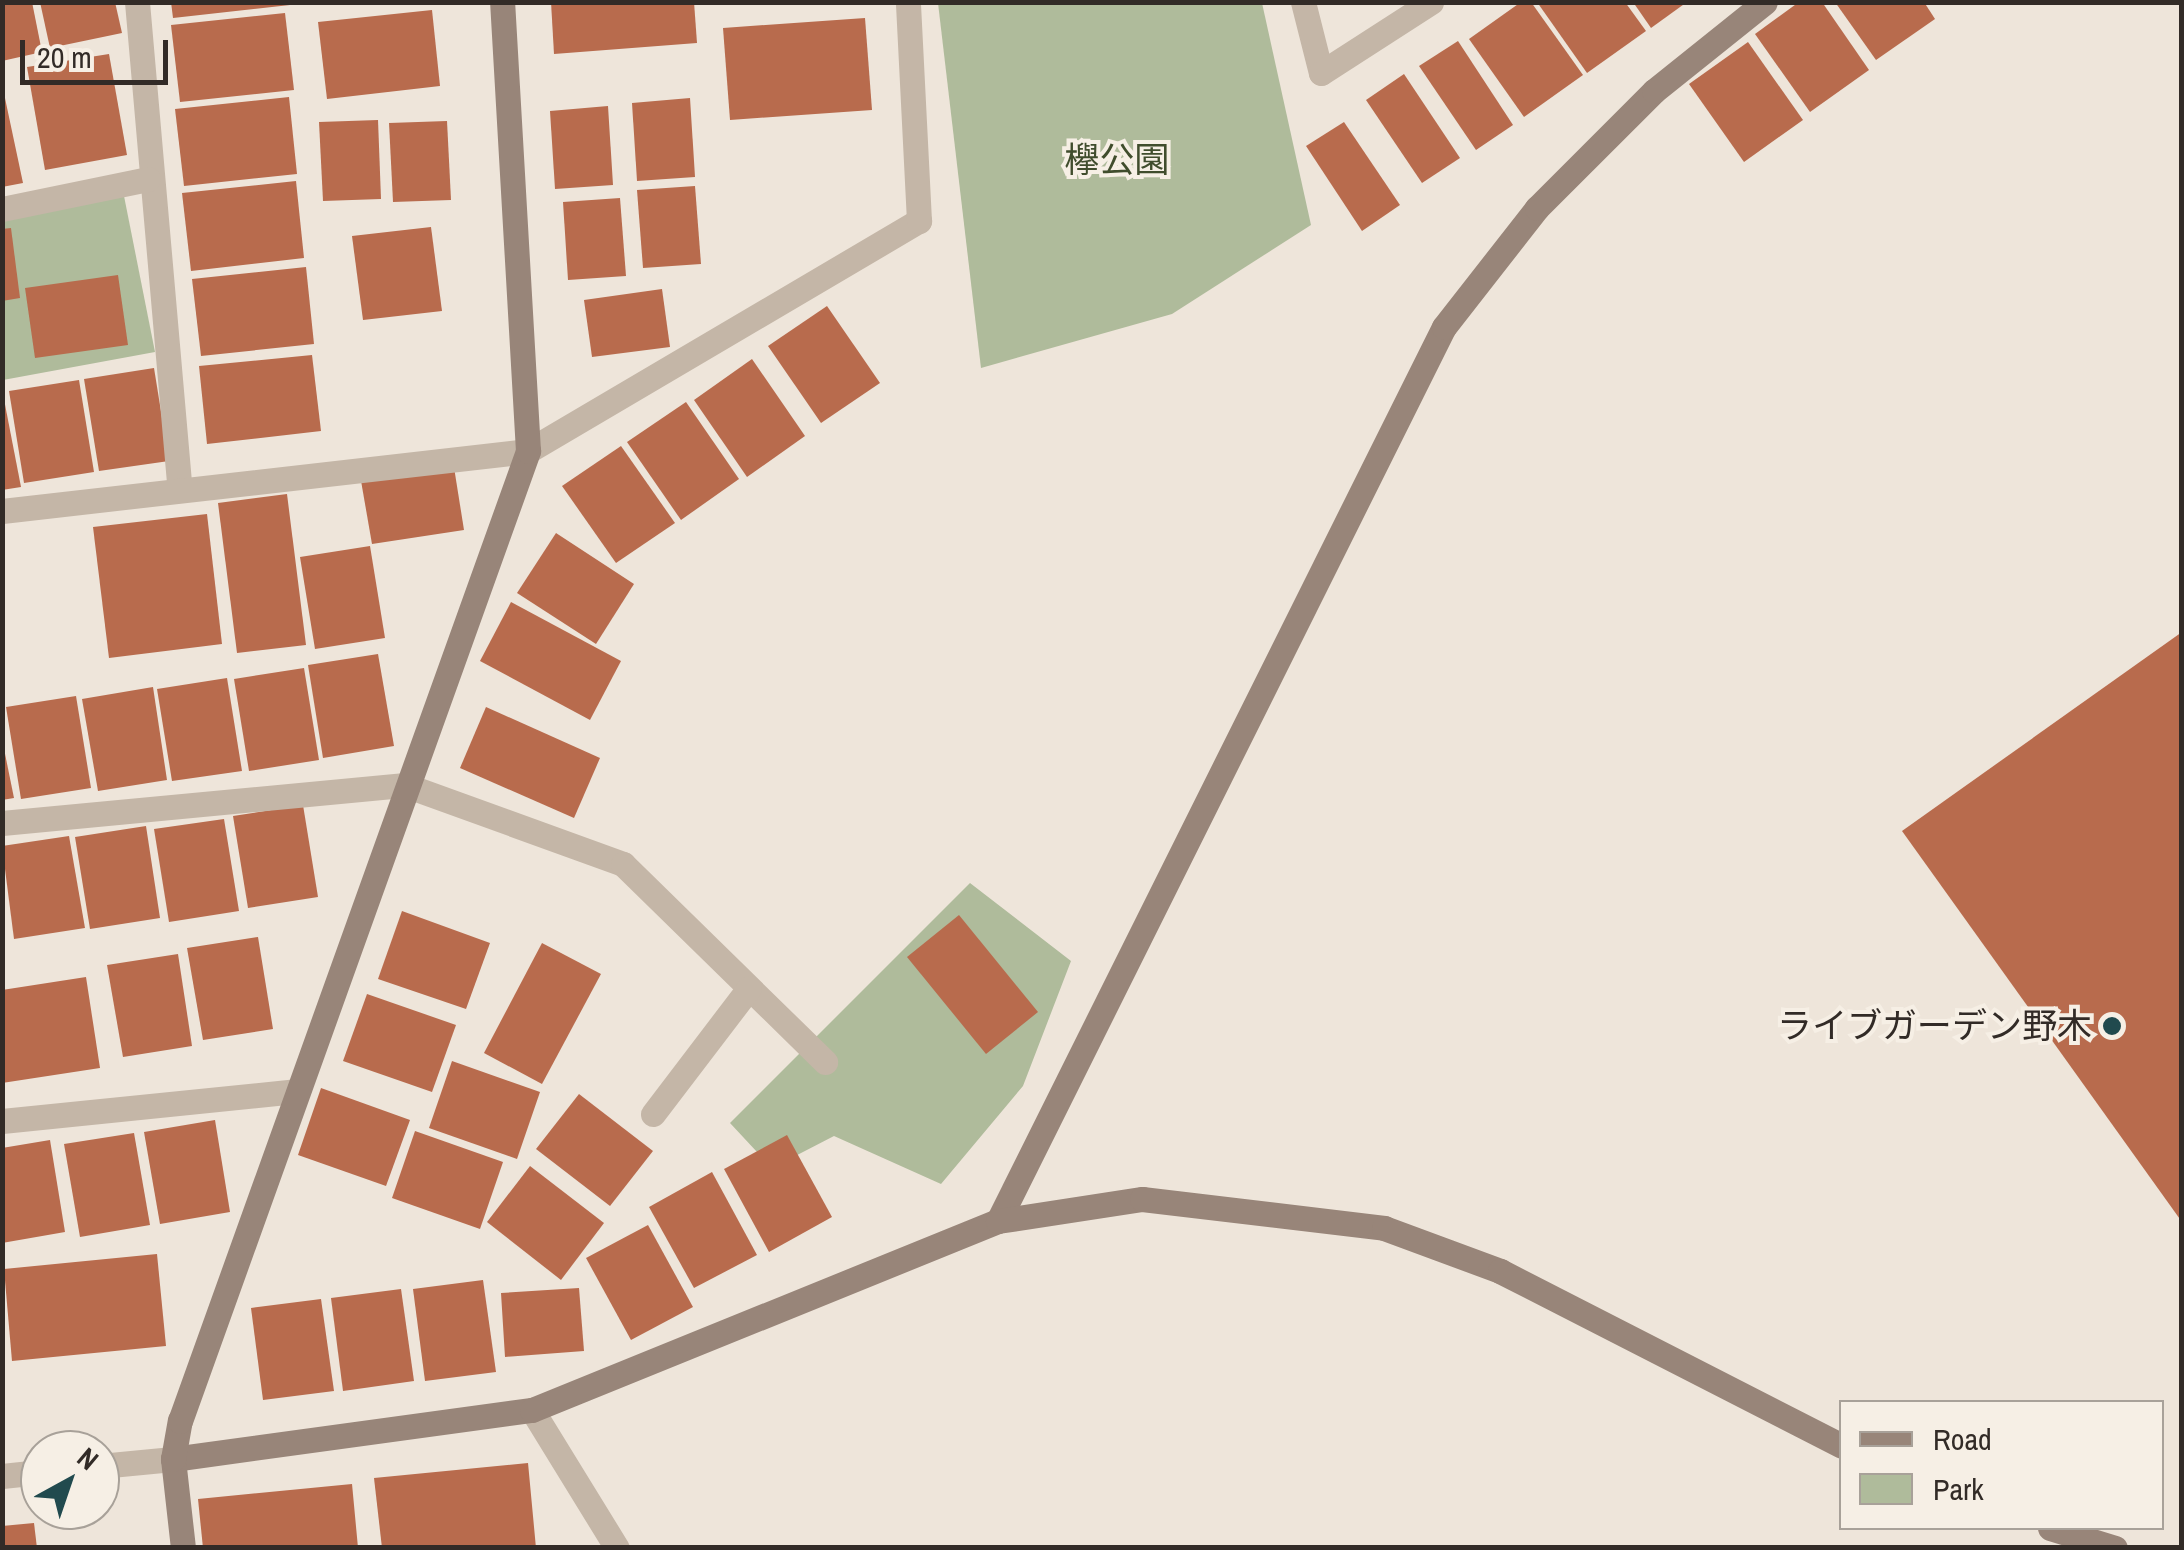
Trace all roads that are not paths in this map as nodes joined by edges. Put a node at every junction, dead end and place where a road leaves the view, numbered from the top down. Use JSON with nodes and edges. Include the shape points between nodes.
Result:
{"nodes":[{"id":1,"x":137,"y":2,"type":"edge"},
{"id":2,"x":502,"y":2,"type":"edge"},
{"id":3,"x":908,"y":2,"type":"edge"},
{"id":4,"x":1303,"y":2,"type":"edge"},
{"id":5,"x":1431,"y":2,"type":"edge"},
{"id":6,"x":1764,"y":2,"type":"edge"},
{"id":7,"x":148,"y":178,"type":"junction"},
{"id":8,"x":2,"y":209,"type":"edge"},
{"id":9,"x":528,"y":451,"type":"junction"},
{"id":10,"x":179,"y":486,"type":"junction"},
{"id":11,"x":2,"y":511,"type":"edge"},
{"id":12,"x":405,"y":785,"type":"junction"},
{"id":13,"x":2,"y":823,"type":"edge"},
{"id":14,"x":750,"y":988,"type":"junction"},
{"id":15,"x":825,"y":1062,"type":"dead end"},
{"id":16,"x":295,"y":1091,"type":"junction"},
{"id":17,"x":653,"y":1114,"type":"dead end"},
{"id":18,"x":2,"y":1121,"type":"edge"},
{"id":19,"x":998,"y":1221,"type":"junction"},
{"id":20,"x":532,"y":1410,"type":"junction"},
{"id":21,"x":1839,"y":1444,"type":"edge"},
{"id":22,"x":173,"y":1459,"type":"junction"},
{"id":23,"x":120,"y":1464,"type":"edge"},
{"id":24,"x":2056,"y":1530,"type":"edge"},
{"id":25,"x":183,"y":1548,"type":"edge"},
{"id":26,"x":617,"y":1548,"type":"edge"},
{"id":27,"x":2115,"y":1548,"type":"edge"}],
"edges":[{"from":1,"to":7,"type":"street"},
{"from":2,"to":9,"type":"street"},
{"from":3,"to":9,"type":"street","via":[[919,221]]},
{"from":4,"to":5,"type":"street","via":[[1321,73]]},
{"from":6,"to":19,"type":"street","via":[[1654,91],[1550,195],[1444,327]]},
{"from":7,"to":8,"type":"street"},
{"from":7,"to":10,"type":"street"},
{"from":9,"to":10,"type":"street"},
{"from":9,"to":12,"type":"street"},
{"from":10,"to":11,"type":"street"},
{"from":12,"to":13,"type":"street"},
{"from":12,"to":14,"type":"street","via":[[623,864]]},
{"from":12,"to":16,"type":"street"},
{"from":14,"to":15,"type":"street"},
{"from":14,"to":17,"type":"street"},
{"from":16,"to":18,"type":"street"},
{"from":16,"to":22,"type":"street"},
{"from":19,"to":20,"type":"street"},
{"from":19,"to":21,"type":"street","via":[[1142,1199],[1384,1228],[1500,1271]]},
{"from":20,"to":22,"type":"street"},
{"from":20,"to":26,"type":"street"},
{"from":22,"to":23,"type":"street"},
{"from":22,"to":25,"type":"street"},
{"from":24,"to":27,"type":"street"}]}
